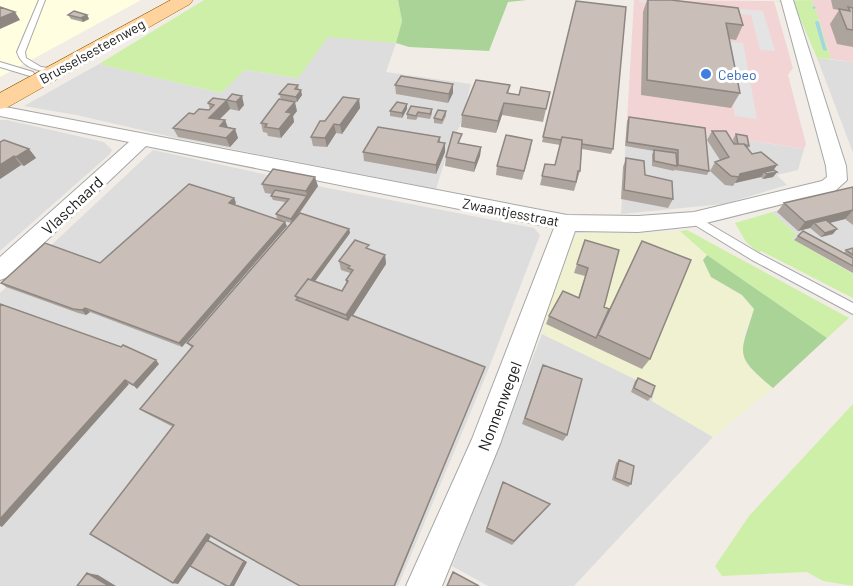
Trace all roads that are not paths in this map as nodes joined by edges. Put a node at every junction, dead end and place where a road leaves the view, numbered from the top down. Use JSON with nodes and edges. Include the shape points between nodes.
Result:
{"nodes":[{"id":1,"x":42,"y":0,"type":"edge"},
{"id":2,"x":159,"y":0,"type":"edge"},
{"id":3,"x":184,"y":0,"type":"edge"},
{"id":4,"x":787,"y":0,"type":"edge"},
{"id":5,"x":0,"y":64,"type":"edge"},
{"id":6,"x":41,"y":72,"type":"junction"},
{"id":7,"x":0,"y":91,"type":"edge"},
{"id":8,"x":0,"y":102,"type":"edge"},
{"id":9,"x":0,"y":111,"type":"edge"},
{"id":10,"x":143,"y":139,"type":"junction"},
{"id":11,"x":694,"y":219,"type":"junction"},
{"id":12,"x":567,"y":223,"type":"junction"},
{"id":13,"x":0,"y":271,"type":"edge"},
{"id":14,"x":853,"y":309,"type":"edge"},
{"id":15,"x":424,"y":586,"type":"edge"}],
"edges":[{"from":1,"to":6,"type":"lane","via":[[21,52],[22,59]]},
{"from":2,"to":6,"type":"main road","name":"Brusselsesteenweg"},
{"from":3,"to":6,"type":"main road","name":"Brusselsesteenweg"},
{"from":4,"to":11,"type":"street","name":"Zwaantjesstraat","via":[[837,180],[828,186]]},
{"from":5,"to":6,"type":"lane"},
{"from":6,"to":7,"type":"main road","name":"Brusselsesteenweg"},
{"from":6,"to":8,"type":"main road","name":"Brusselsesteenweg"},
{"from":9,"to":10,"type":"street","name":"Zwaantjesstraat"},
{"from":10,"to":12,"type":"street","name":"Zwaantjesstraat"},
{"from":10,"to":13,"type":"street","name":"Vlaschaard"},
{"from":11,"to":12,"type":"street","name":"Zwaantjesstraat","via":[[638,224]]},
{"from":11,"to":14,"type":"lane"},
{"from":12,"to":15,"type":"street","name":"Nonnenwegel","via":[[485,444]]}]}
